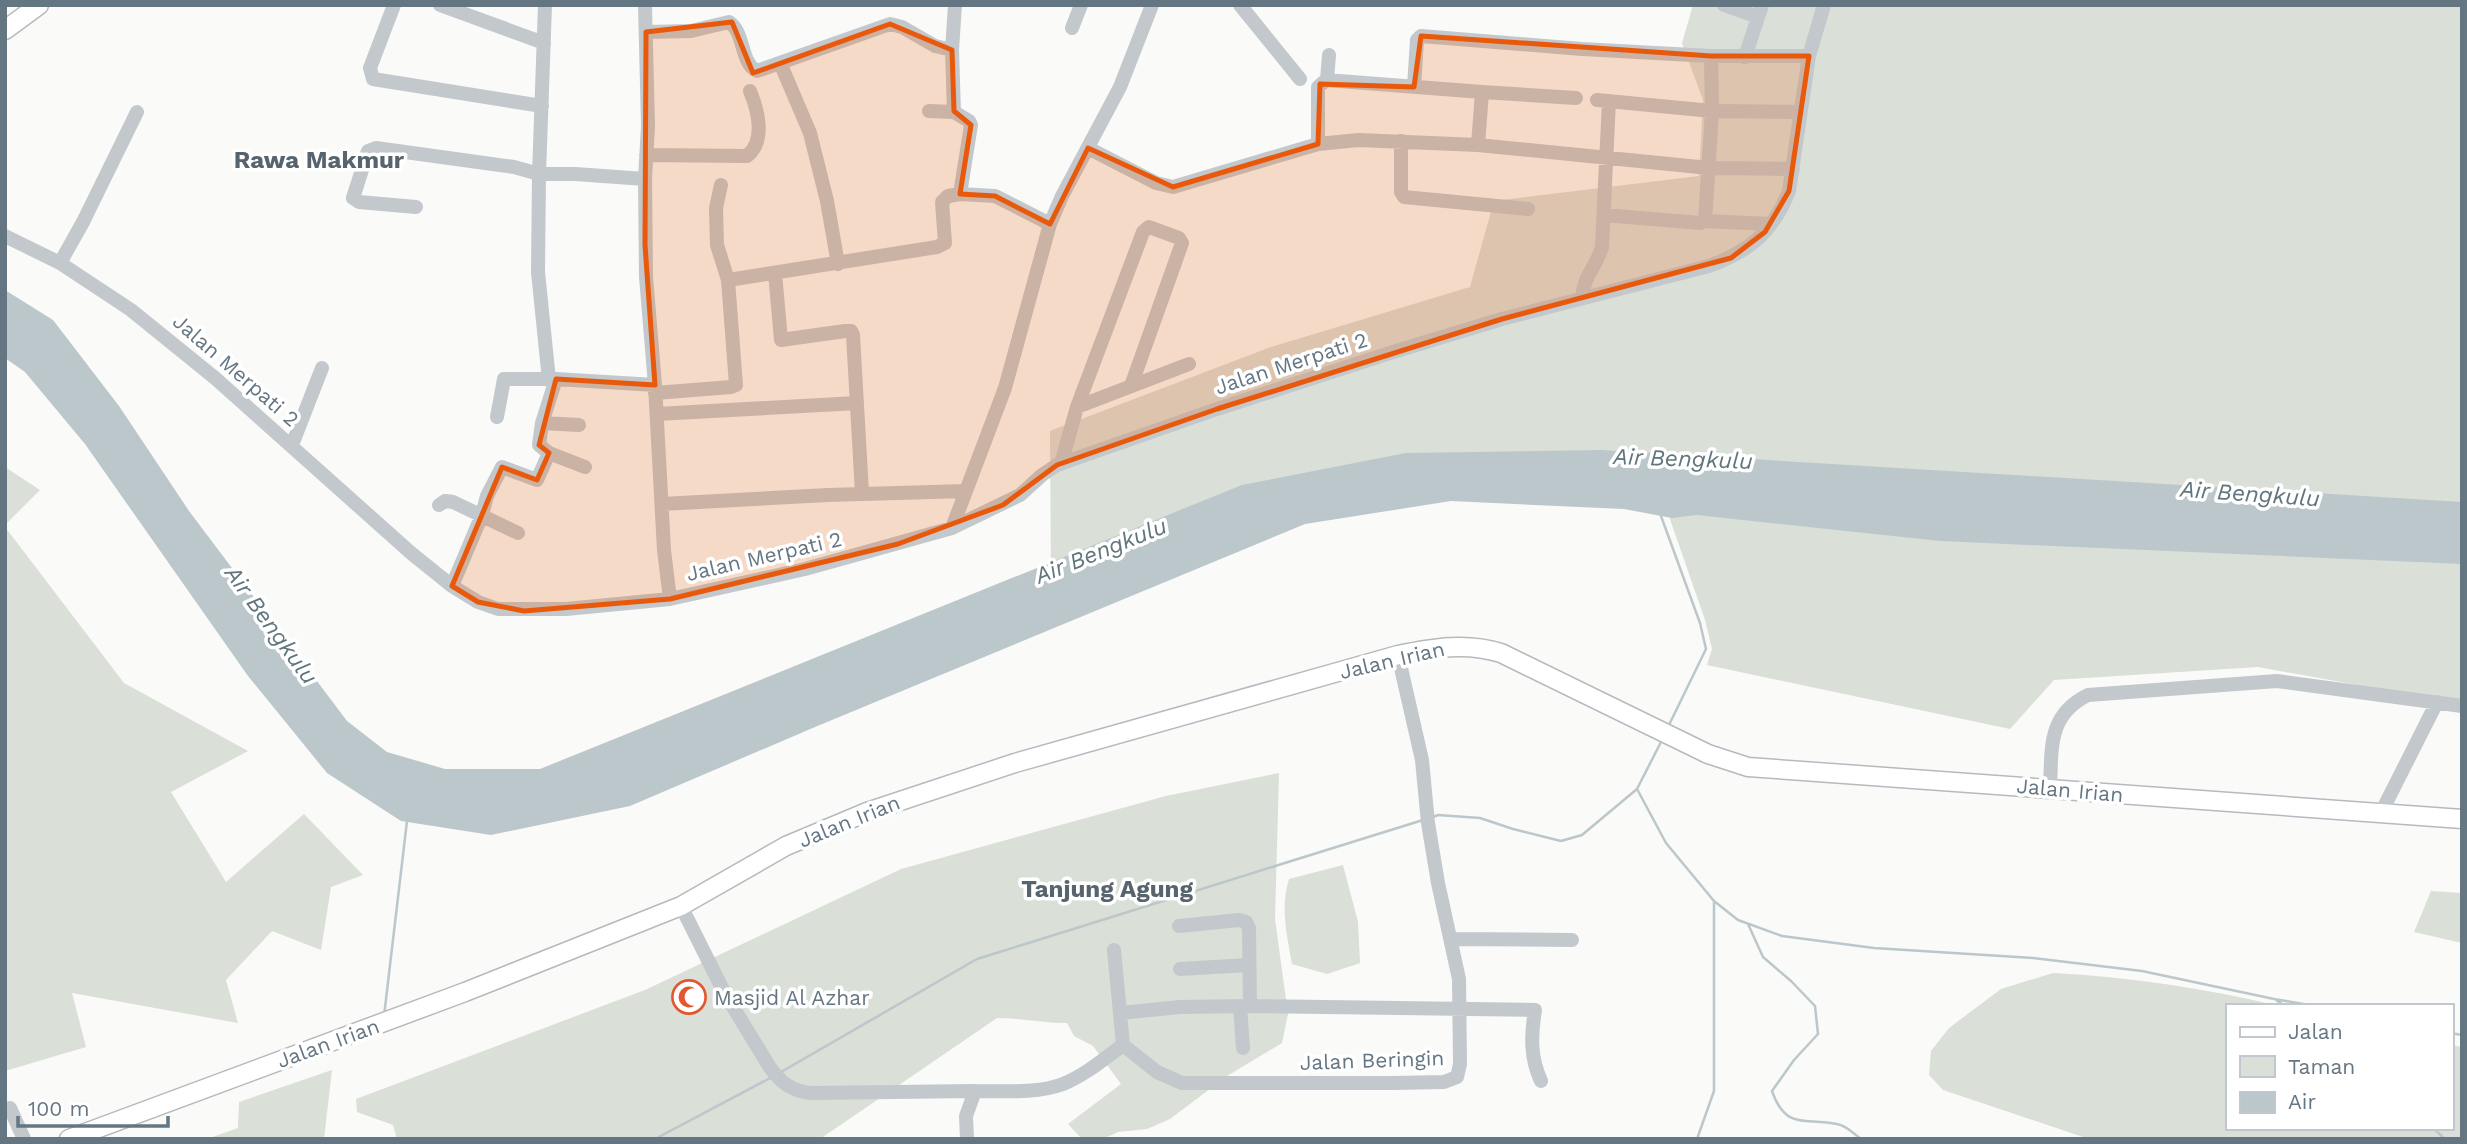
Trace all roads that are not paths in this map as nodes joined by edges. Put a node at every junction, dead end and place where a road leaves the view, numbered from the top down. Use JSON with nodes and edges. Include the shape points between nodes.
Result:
{"nodes":[{"id":1,"x":39,"y":5,"type":"edge"},
{"id":2,"x":394,"y":5,"type":"edge"},
{"id":3,"x":440,"y":5,"type":"edge"},
{"id":4,"x":545,"y":5,"type":"edge"},
{"id":5,"x":645,"y":5,"type":"edge"},
{"id":6,"x":955,"y":5,"type":"edge"},
{"id":7,"x":1081,"y":5,"type":"edge"},
{"id":8,"x":1152,"y":5,"type":"edge"},
{"id":9,"x":1240,"y":5,"type":"edge"},
{"id":10,"x":1724,"y":5,"type":"edge"},
{"id":11,"x":1824,"y":5,"type":"edge"},
{"id":12,"x":1760,"y":11,"type":"edge"},
{"id":13,"x":1073,"y":28,"type":"dead end"},
{"id":14,"x":5,"y":30,"type":"edge"},
{"id":15,"x":646,"y":32,"type":"junction"},
{"id":16,"x":544,"y":43,"type":"junction"},
{"id":17,"x":951,"y":50,"type":"junction"},
{"id":18,"x":1329,"y":55,"type":"dead end"},
{"id":19,"x":1711,"y":56,"type":"junction"},
{"id":20,"x":1809,"y":56,"type":"junction"},
{"id":21,"x":1745,"y":57,"type":"junction"},
{"id":22,"x":781,"y":65,"type":"junction"},
{"id":23,"x":1300,"y":79,"type":"dead end"},
{"id":24,"x":1327,"y":80,"type":"junction"},
{"id":25,"x":1414,"y":87,"type":"junction"},
{"id":26,"x":750,"y":91,"type":"dead end"},
{"id":27,"x":1482,"y":92,"type":"junction"},
{"id":28,"x":1576,"y":99,"type":"dead end"},
{"id":29,"x":542,"y":106,"type":"junction"},
{"id":30,"x":929,"y":111,"type":"dead end"},
{"id":31,"x":1712,"y":111,"type":"junction"},
{"id":32,"x":137,"y":112,"type":"dead end"},
{"id":33,"x":1800,"y":112,"type":"junction"},
{"id":34,"x":954,"y":113,"type":"junction"},
{"id":35,"x":1401,"y":141,"type":"junction"},
{"id":36,"x":1318,"y":144,"type":"junction"},
{"id":37,"x":1478,"y":145,"type":"junction"},
{"id":38,"x":1088,"y":148,"type":"junction"},
{"id":39,"x":646,"y":155,"type":"junction"},
{"id":40,"x":1606,"y":156,"type":"junction"},
{"id":41,"x":1709,"y":168,"type":"junction"},
{"id":42,"x":1793,"y":169,"type":"junction"},
{"id":43,"x":539,"y":174,"type":"junction"},
{"id":44,"x":645,"y":179,"type":"junction"},
{"id":45,"x":721,"y":185,"type":"dead end"},
{"id":46,"x":960,"y":194,"type":"junction"},
{"id":47,"x":416,"y":207,"type":"dead end"},
{"id":48,"x":1528,"y":208,"type":"dead end"},
{"id":49,"x":1604,"y":215,"type":"junction"},
{"id":50,"x":1705,"y":221,"type":"junction"},
{"id":51,"x":1050,"y":224,"type":"junction"},
{"id":52,"x":1771,"y":224,"type":"junction"},
{"id":53,"x":5,"y":236,"type":"edge"},
{"id":54,"x":60,"y":263,"type":"junction"},
{"id":55,"x":838,"y":264,"type":"junction"},
{"id":56,"x":775,"y":273,"type":"junction"},
{"id":57,"x":728,"y":280,"type":"junction"},
{"id":58,"x":1582,"y":298,"type":"junction"},
{"id":59,"x":1189,"y":364,"type":"dead end"},
{"id":60,"x":322,"y":368,"type":"dead end"},
{"id":61,"x":553,"y":379,"type":"junction"},
{"id":62,"x":1131,"y":386,"type":"junction"},
{"id":63,"x":655,"y":389,"type":"junction"},
{"id":64,"x":857,"y":403,"type":"junction"},
{"id":65,"x":1077,"y":407,"type":"junction"},
{"id":66,"x":657,"y":414,"type":"junction"},
{"id":67,"x":498,"y":417,"type":"dead end"},
{"id":68,"x":542,"y":423,"type":"junction"},
{"id":69,"x":579,"y":425,"type":"dead end"},
{"id":70,"x":292,"y":445,"type":"junction"},
{"id":71,"x":549,"y":453,"type":"junction"},
{"id":72,"x":1061,"y":464,"type":"junction"},
{"id":73,"x":585,"y":467,"type":"dead end"},
{"id":74,"x":966,"y":491,"type":"junction"},
{"id":75,"x":862,"y":493,"type":"junction"},
{"id":76,"x":662,"y":504,"type":"junction"},
{"id":77,"x":439,"y":505,"type":"dead end"},
{"id":78,"x":482,"y":515,"type":"junction"},
{"id":79,"x":952,"y":528,"type":"junction"},
{"id":80,"x":518,"y":533,"type":"dead end"},
{"id":81,"x":452,"y":586,"type":"junction"},
{"id":82,"x":670,"y":599,"type":"junction"},
{"id":83,"x":1398,"y":654,"type":"junction"},
{"id":84,"x":2437,"y":702,"type":"junction"},
{"id":85,"x":2462,"y":706,"type":"edge"},
{"id":86,"x":2050,"y":788,"type":"junction"},
{"id":87,"x":2381,"y":813,"type":"junction"},
{"id":88,"x":2462,"y":819,"type":"edge"},
{"id":89,"x":681,"y":906,"type":"junction"},
{"id":90,"x":1179,"y":926,"type":"dead end"},
{"id":91,"x":1451,"y":939,"type":"junction"},
{"id":92,"x":1572,"y":940,"type":"dead end"},
{"id":93,"x":1114,"y":950,"type":"dead end"},
{"id":94,"x":1249,"y":965,"type":"junction"},
{"id":95,"x":1180,"y":969,"type":"dead end"},
{"id":96,"x":1245,"y":1006,"type":"junction"},
{"id":97,"x":1461,"y":1009,"type":"junction"},
{"id":98,"x":1120,"y":1013,"type":"junction"},
{"id":99,"x":1123,"y":1045,"type":"junction"},
{"id":100,"x":1243,"y":1048,"type":"dead end"},
{"id":101,"x":1541,"y":1080,"type":"dead end"},
{"id":102,"x":975,"y":1091,"type":"junction"},
{"id":103,"x":10,"y":1108,"type":"dead end"},
{"id":104,"x":24,"y":1139,"type":"edge"},
{"id":105,"x":69,"y":1139,"type":"edge"},
{"id":106,"x":967,"y":1139,"type":"edge"}],
"edges":[{"from":1,"to":14,"type":"main road"},
{"from":2,"to":29,"type":"street","via":[[370,68],[373,79]]},
{"from":3,"to":16,"type":"street"},
{"from":4,"to":16,"type":"street"},
{"from":5,"to":15,"type":"street"},
{"from":6,"to":17,"type":"street"},
{"from":7,"to":13,"type":"street"},
{"from":8,"to":38,"type":"street","via":[[1120,88]]},
{"from":9,"to":23,"type":"street"},
{"from":10,"to":12,"type":"street"},
{"from":11,"to":20,"type":"street","name":"Jalan Merpati 2"},
{"from":12,"to":21,"type":"street"},
{"from":15,"to":22,"type":"street","via":[[691,31],[729,22],[753,70]]},
{"from":15,"to":39,"type":"street"},
{"from":16,"to":29,"type":"street"},
{"from":17,"to":22,"type":"street","via":[[890,24]]},
{"from":17,"to":34,"type":"street"},
{"from":18,"to":24,"type":"street"},
{"from":19,"to":21,"type":"street"},
{"from":19,"to":25,"type":"street","via":[[1421,36]]},
{"from":19,"to":31,"type":"street"},
{"from":20,"to":21,"type":"street"},
{"from":20,"to":33,"type":"street","name":"Jalan Merpati 2"},
{"from":22,"to":55,"type":"street","via":[[810,133]]},
{"from":24,"to":25,"type":"street"},
{"from":24,"to":36,"type":"street","via":[[1318,88]]},
{"from":25,"to":27,"type":"street"},
{"from":26,"to":39,"type":"street","via":[[759,125],[755,148],[747,156]]},
{"from":27,"to":28,"type":"street"},
{"from":27,"to":37,"type":"street"},
{"from":29,"to":43,"type":"street"},
{"from":30,"to":34,"type":"street"},
{"from":31,"to":33,"type":"street"},
{"from":31,"to":40,"type":"street","via":[[1603,101]]},
{"from":31,"to":41,"type":"street"},
{"from":32,"to":54,"type":"street"},
{"from":33,"to":42,"type":"street","name":"Jalan Merpati 2"},
{"from":34,"to":46,"type":"street","via":[[971,125]]},
{"from":35,"to":36,"type":"street"},
{"from":35,"to":37,"type":"street"},
{"from":35,"to":48,"type":"street","via":[[1404,197]]},
{"from":36,"to":38,"type":"street","via":[[1174,187],[1156,183]]},
{"from":37,"to":40,"type":"street"},
{"from":38,"to":51,"type":"street"},
{"from":39,"to":44,"type":"street"},
{"from":40,"to":41,"type":"street"},
{"from":40,"to":49,"type":"street"},
{"from":41,"to":42,"type":"street"},
{"from":41,"to":50,"type":"street"},
{"from":42,"to":52,"type":"street","name":"Jalan Merpati 2","via":[[1785,202]]},
{"from":43,"to":44,"type":"street"},
{"from":43,"to":47,"type":"street","via":[[376,148],[368,151],[353,198]]},
{"from":43,"to":61,"type":"street","via":[[538,272]]},
{"from":44,"to":63,"type":"street","via":[[646,278]]},
{"from":45,"to":57,"type":"street","via":[[717,245]]},
{"from":46,"to":51,"type":"street","via":[[991,194]]},
{"from":46,"to":55,"type":"street","via":[[942,202],[944,245]]},
{"from":49,"to":50,"type":"street"},
{"from":49,"to":58,"type":"street","via":[[1602,247],[1586,275]]},
{"from":50,"to":52,"type":"street"},
{"from":51,"to":74,"type":"street","via":[[1001,398]]},
{"from":52,"to":58,"type":"street","name":"Jalan Merpati 2","via":[[1758,240],[1731,258]]},
{"from":53,"to":54,"type":"street","name":"Jalan Merpati 2"},
{"from":54,"to":70,"type":"street","name":"Jalan Merpati 2","via":[[161,333]]},
{"from":55,"to":56,"type":"street"},
{"from":56,"to":57,"type":"street"},
{"from":56,"to":64,"type":"street","via":[[781,340],[852,332]]},
{"from":57,"to":63,"type":"street","via":[[736,385],[707,390]]},
{"from":58,"to":72,"type":"street","name":"Jalan Merpati 2","via":[[1393,352]]},
{"from":59,"to":62,"type":"street"},
{"from":60,"to":70,"type":"street"},
{"from":61,"to":63,"type":"street"},
{"from":61,"to":67,"type":"street","via":[[504,379]]},
{"from":61,"to":68,"type":"street"},
{"from":62,"to":65,"type":"street"},
{"from":62,"to":65,"type":"street","via":[[1182,243],[1149,227],[1143,232]]},
{"from":63,"to":66,"type":"street"},
{"from":64,"to":66,"type":"street"},
{"from":64,"to":75,"type":"street"},
{"from":65,"to":72,"type":"street"},
{"from":66,"to":76,"type":"street"},
{"from":68,"to":69,"type":"street"},
{"from":68,"to":71,"type":"street","via":[[539,445]]},
{"from":70,"to":81,"type":"street","name":"Jalan Merpati 2"},
{"from":71,"to":73,"type":"street"},
{"from":71,"to":78,"type":"street","via":[[537,480],[502,467]]},
{"from":72,"to":79,"type":"street","name":"Jalan Merpati 2","via":[[1012,500]]},
{"from":74,"to":75,"type":"street"},
{"from":74,"to":79,"type":"street"},
{"from":75,"to":76,"type":"street"},
{"from":76,"to":82,"type":"street"},
{"from":77,"to":78,"type":"street","via":[[449,501]]},
{"from":78,"to":80,"type":"street"},
{"from":78,"to":81,"type":"street"},
{"from":79,"to":82,"type":"street","name":"Jalan Merpati 2","via":[[805,569]]},
{"from":81,"to":82,"type":"street","name":"Jalan Merpati 2","via":[[478,602],[510,610],[566,610]]},
{"from":83,"to":86,"type":"main road","name":"Jalan Irian","via":[[1456,646],[1487,648],[1708,754],[1748,767]]},
{"from":83,"to":89,"type":"main road","name":"Jalan Irian","via":[[916,794],[786,846]]},
{"from":83,"to":91,"type":"street","name":"Jalan Beringin","via":[[1422,760],[1438,883]]},
{"from":84,"to":85,"type":"street"},
{"from":84,"to":86,"type":"street","via":[[2277,681],[2088,695],[2072,704],[2057,723]]},
{"from":84,"to":87,"type":"street"},
{"from":86,"to":87,"type":"main road","name":"Jalan Irian"},
{"from":87,"to":88,"type":"main road","name":"Jalan Irian"},
{"from":89,"to":102,"type":"street","via":[[724,992],[773,1072],[791,1088],[811,1093]]},
{"from":89,"to":105,"type":"main road","name":"Jalan Irian","via":[[465,992]]},
{"from":90,"to":94,"type":"street","via":[[1246,922]]},
{"from":91,"to":92,"type":"street"},
{"from":91,"to":97,"type":"street","name":"Jalan Beringin"},
{"from":93,"to":98,"type":"street"},
{"from":94,"to":95,"type":"street"},
{"from":94,"to":96,"type":"street"},
{"from":96,"to":97,"type":"street"},
{"from":96,"to":98,"type":"street"},
{"from":96,"to":100,"type":"street"},
{"from":97,"to":99,"type":"street","name":"Jalan Beringin","via":[[1458,1075],[1444,1082],[1182,1083],[1157,1072]]},
{"from":97,"to":101,"type":"street","via":[[1535,1010],[1532,1041]]},
{"from":98,"to":99,"type":"street"},
{"from":99,"to":102,"type":"street","via":[[1063,1084]]},
{"from":102,"to":106,"type":"street","via":[[967,1116]]},
{"from":103,"to":104,"type":"street"}]}
